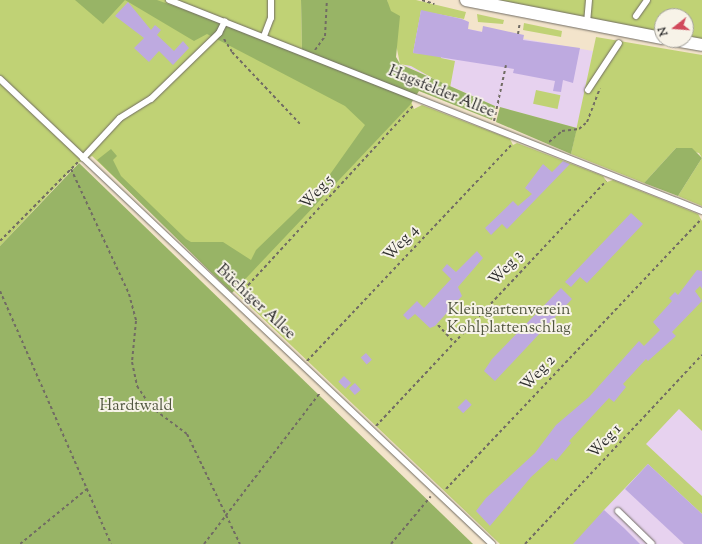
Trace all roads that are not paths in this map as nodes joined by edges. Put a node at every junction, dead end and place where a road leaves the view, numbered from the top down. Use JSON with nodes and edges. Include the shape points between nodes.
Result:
{"nodes":[{"id":1,"x":169,"y":0,"type":"edge"},
{"id":2,"x":271,"y":0,"type":"edge"},
{"id":3,"x":466,"y":0,"type":"edge"},
{"id":4,"x":589,"y":0,"type":"edge"},
{"id":5,"x":646,"y":0,"type":"edge"},
{"id":6,"x":636,"y":16,"type":"dead end"},
{"id":7,"x":225,"y":21,"type":"junction"},
{"id":8,"x":587,"y":23,"type":"junction"},
{"id":9,"x":264,"y":36,"type":"junction"},
{"id":10,"x":654,"y":36,"type":"edge"},
{"id":11,"x":619,"y":42,"type":"dead end"},
{"id":12,"x":0,"y":79,"type":"edge"},
{"id":13,"x":588,"y":90,"type":"dead end"},
{"id":14,"x":83,"y":158,"type":"junction"},
{"id":15,"x":702,"y":211,"type":"edge"},
{"id":16,"x":618,"y":511,"type":"dead end"},
{"id":17,"x":492,"y":544,"type":"edge"},
{"id":18,"x":652,"y":544,"type":"edge"}],
"edges":[{"from":1,"to":7,"type":"lane","name":"Hagsfelder Allee"},
{"from":2,"to":9,"type":"lane","via":[[271,18]]},
{"from":3,"to":8,"type":"street"},
{"from":4,"to":8,"type":"lane"},
{"from":5,"to":6,"type":"lane"},
{"from":7,"to":9,"type":"lane","name":"Hagsfelder Allee"},
{"from":7,"to":14,"type":"lane","via":[[219,33],[151,99],[120,118]]},
{"from":8,"to":10,"type":"street"},
{"from":9,"to":15,"type":"lane","name":"Hagsfelder Allee"},
{"from":11,"to":13,"type":"lane"},
{"from":12,"to":14,"type":"lane","name":"Büchiger Allee"},
{"from":14,"to":17,"type":"lane","name":"Büchiger Allee"},
{"from":16,"to":18,"type":"lane"}]}
